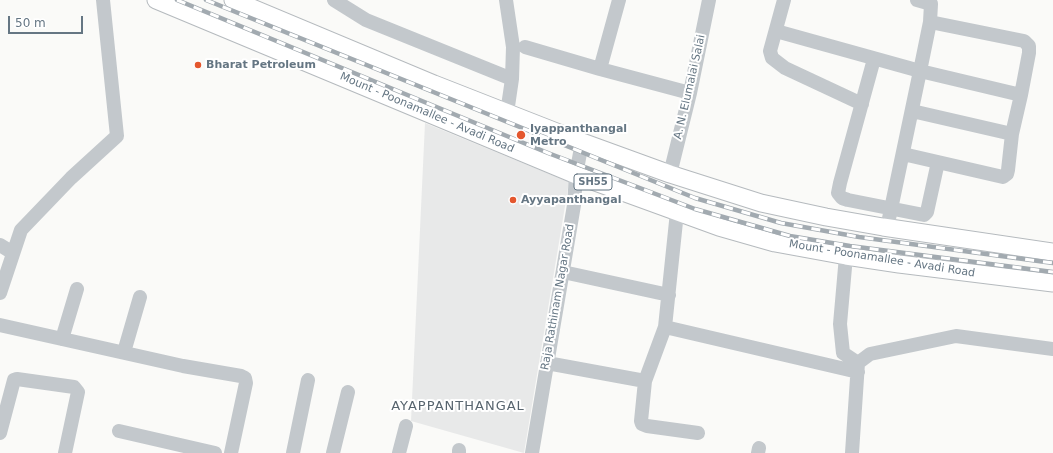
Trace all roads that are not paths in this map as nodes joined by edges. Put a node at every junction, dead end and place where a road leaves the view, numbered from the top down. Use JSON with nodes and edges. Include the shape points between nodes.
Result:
{"nodes":[{"id":1,"x":103,"y":0,"type":"edge"},
{"id":2,"x":156,"y":0,"type":"edge"},
{"id":3,"x":233,"y":0,"type":"edge"},
{"id":4,"x":334,"y":0,"type":"edge"},
{"id":5,"x":506,"y":0,"type":"edge"},
{"id":6,"x":619,"y":0,"type":"edge"},
{"id":7,"x":709,"y":0,"type":"edge"},
{"id":8,"x":784,"y":0,"type":"edge"},
{"id":9,"x":917,"y":0,"type":"edge"},
{"id":10,"x":930,"y":22,"type":"junction"},
{"id":11,"x":776,"y":31,"type":"junction"},
{"id":12,"x":525,"y":47,"type":"dead end"},
{"id":13,"x":874,"y":59,"type":"junction"},
{"id":14,"x":600,"y":69,"type":"junction"},
{"id":15,"x":920,"y":71,"type":"junction"},
{"id":16,"x":512,"y":79,"type":"junction"},
{"id":17,"x":690,"y":93,"type":"junction"},
{"id":18,"x":1021,"y":95,"type":"junction"},
{"id":19,"x":862,"y":104,"type":"junction"},
{"id":20,"x":912,"y":111,"type":"junction"},
{"id":21,"x":507,"y":112,"type":"junction"},
{"id":22,"x":1012,"y":134,"type":"junction"},
{"id":23,"x":582,"y":142,"type":"junction"},
{"id":24,"x":903,"y":154,"type":"junction"},
{"id":25,"x":938,"y":162,"type":"junction"},
{"id":26,"x":670,"y":174,"type":"junction"},
{"id":27,"x":576,"y":175,"type":"junction"},
{"id":28,"x":891,"y":209,"type":"junction"},
{"id":29,"x":677,"y":212,"type":"junction"},
{"id":30,"x":887,"y":228,"type":"junction"},
{"id":31,"x":0,"y":245,"type":"edge"},
{"id":32,"x":1053,"y":252,"type":"edge"},
{"id":33,"x":13,"y":253,"type":"junction"},
{"id":34,"x":846,"y":256,"type":"junction"},
{"id":35,"x":563,"y":272,"type":"junction"},
{"id":36,"x":1053,"y":283,"type":"edge"},
{"id":37,"x":77,"y":289,"type":"dead end"},
{"id":38,"x":0,"y":293,"type":"edge"},
{"id":39,"x":669,"y":295,"type":"junction"},
{"id":40,"x":140,"y":297,"type":"dead end"},
{"id":41,"x":0,"y":325,"type":"edge"},
{"id":42,"x":665,"y":327,"type":"junction"},
{"id":43,"x":62,"y":339,"type":"junction"},
{"id":44,"x":1053,"y":349,"type":"edge"},
{"id":45,"x":124,"y":352,"type":"junction"},
{"id":46,"x":546,"y":363,"type":"junction"},
{"id":47,"x":858,"y":367,"type":"junction"},
{"id":48,"x":308,"y":380,"type":"dead end"},
{"id":49,"x":645,"y":381,"type":"junction"},
{"id":50,"x":348,"y":392,"type":"dead end"},
{"id":51,"x":406,"y":426,"type":"dead end"},
{"id":52,"x":119,"y":431,"type":"dead end"},
{"id":53,"x":0,"y":433,"type":"edge"},
{"id":54,"x":698,"y":433,"type":"dead end"},
{"id":55,"x":65,"y":453,"type":"edge"},
{"id":56,"x":215,"y":453,"type":"edge"},
{"id":57,"x":231,"y":453,"type":"edge"},
{"id":58,"x":293,"y":453,"type":"edge"},
{"id":59,"x":333,"y":453,"type":"edge"},
{"id":60,"x":399,"y":453,"type":"edge"},
{"id":61,"x":532,"y":453,"type":"edge"},
{"id":62,"x":852,"y":453,"type":"edge"}],
"edges":[{"from":1,"to":33,"type":"street","via":[[117,136],[71,178],[21,230]]},
{"from":2,"to":27,"type":"main road","name":"Mount - Poonamallee - Avadi Road","number":"SH55"},
{"from":3,"to":21,"type":"main road"},
{"from":4,"to":16,"type":"street","via":[[366,20]]},
{"from":5,"to":16,"type":"street","via":[[513,47]]},
{"from":6,"to":14,"type":"street"},
{"from":7,"to":17,"type":"street","name":"A. N. Elumalai Salai"},
{"from":8,"to":11,"type":"street"},
{"from":9,"to":10,"type":"street","via":[[931,4]]},
{"from":10,"to":15,"type":"street"},
{"from":10,"to":18,"type":"street","via":[[1024,41],[1029,46],[1029,53]]},
{"from":11,"to":13,"type":"street"},
{"from":11,"to":19,"type":"street","via":[[770,50],[772,58],[778,64]]},
{"from":12,"to":14,"type":"street"},
{"from":13,"to":15,"type":"street"},
{"from":13,"to":19,"type":"street"},
{"from":14,"to":17,"type":"street"},
{"from":15,"to":18,"type":"street"},
{"from":15,"to":20,"type":"street"},
{"from":16,"to":21,"type":"street"},
{"from":17,"to":26,"type":"street","name":"A. N. Elumalai Salai"},
{"from":18,"to":22,"type":"street"},
{"from":19,"to":28,"type":"street","via":[[838,193],[848,200]]},
{"from":20,"to":22,"type":"street"},
{"from":20,"to":24,"type":"street"},
{"from":21,"to":23,"type":"main road"},
{"from":22,"to":25,"type":"street","via":[[1008,170],[1003,177]]},
{"from":23,"to":26,"type":"main road"},
{"from":23,"to":27,"type":"street","name":"Raja Rathinam Nagar Road"},
{"from":24,"to":25,"type":"street"},
{"from":24,"to":28,"type":"street"},
{"from":25,"to":28,"type":"street","via":[[927,212],[924,215]]},
{"from":26,"to":30,"type":"main road","via":[[761,203],[826,218]]},
{"from":27,"to":29,"type":"main road","name":"Mount - Poonamallee - Avadi Road","number":"SH55"},
{"from":27,"to":35,"type":"street","name":"Raja Rathinam Nagar Road","via":[[574,205]]},
{"from":28,"to":30,"type":"street"},
{"from":29,"to":34,"type":"main road","name":"Mount - Poonamallee - Avadi Road","number":"SH55","via":[[775,243]]},
{"from":29,"to":39,"type":"street"},
{"from":30,"to":32,"type":"main road"},
{"from":31,"to":33,"type":"street"},
{"from":33,"to":38,"type":"street"},
{"from":34,"to":36,"type":"main road","name":"Mount - Poonamallee - Avadi Road","number":"SH55"},
{"from":34,"to":47,"type":"street","via":[[840,324],[843,353]]},
{"from":35,"to":39,"type":"street"},
{"from":35,"to":46,"type":"street","name":"Raja Rathinam Nagar Road"},
{"from":37,"to":43,"type":"street"},
{"from":39,"to":42,"type":"street"},
{"from":40,"to":45,"type":"street"},
{"from":41,"to":43,"type":"street"},
{"from":42,"to":47,"type":"street"},
{"from":42,"to":49,"type":"street"},
{"from":43,"to":45,"type":"street"},
{"from":44,"to":47,"type":"street","via":[[956,336],[870,354]]},
{"from":45,"to":57,"type":"street","via":[[183,366],[233,373],[244,378],[246,383]]},
{"from":46,"to":49,"type":"street"},
{"from":46,"to":61,"type":"street","name":"Raja Rathinam Nagar Road"},
{"from":47,"to":62,"type":"street"},
{"from":48,"to":58,"type":"street"},
{"from":49,"to":54,"type":"street","via":[[642,424]]},
{"from":50,"to":59,"type":"street"},
{"from":51,"to":60,"type":"street"},
{"from":52,"to":56,"type":"street"},
{"from":53,"to":55,"type":"street","via":[[14,380],[74,387],[78,392]]}]}
